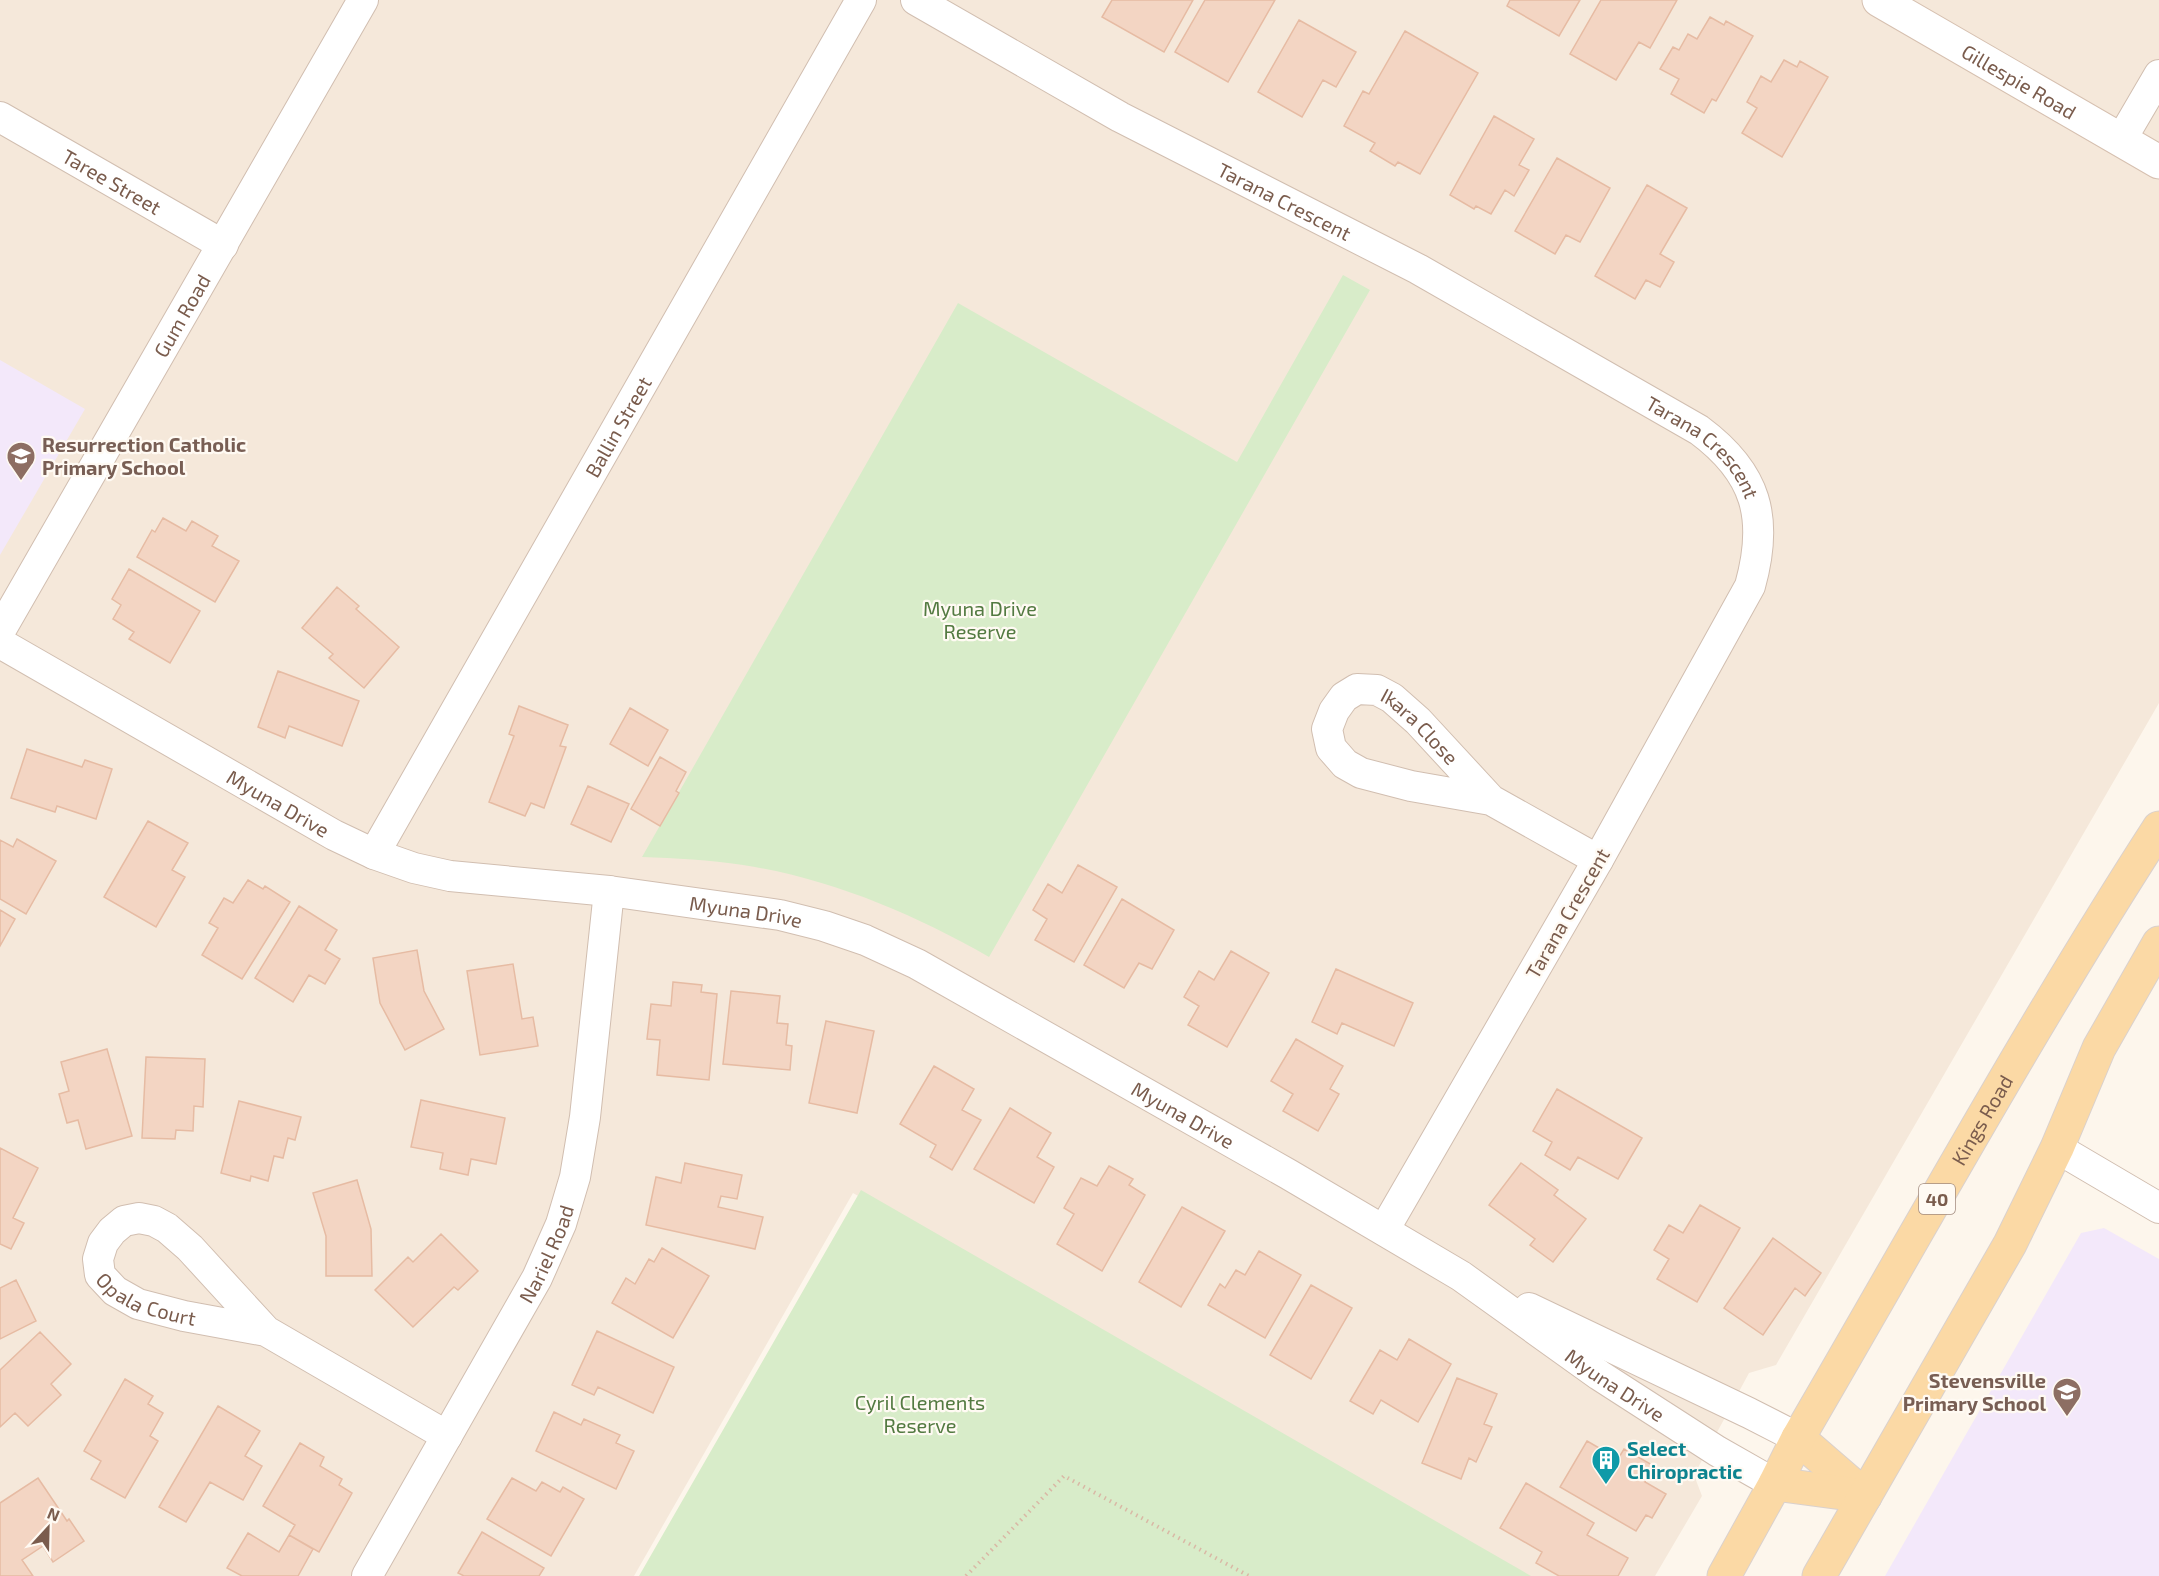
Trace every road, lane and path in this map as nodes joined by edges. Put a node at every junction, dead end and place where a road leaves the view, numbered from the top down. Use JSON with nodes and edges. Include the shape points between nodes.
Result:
{"nodes":[{"id":1,"x":363,"y":0,"type":"edge"},
{"id":2,"x":861,"y":0,"type":"edge"},
{"id":3,"x":916,"y":0,"type":"edge"},
{"id":4,"x":1879,"y":0,"type":"edge"},
{"id":5,"x":2159,"y":75,"type":"edge"},
{"id":6,"x":0,"y":117,"type":"edge"},
{"id":7,"x":2121,"y":140,"type":"junction"},
{"id":8,"x":2159,"y":162,"type":"edge"},
{"id":9,"x":223,"y":245,"type":"junction"},
{"id":10,"x":0,"y":631,"type":"edge"},
{"id":11,"x":0,"y":643,"type":"edge"},
{"id":12,"x":1491,"y":800,"type":"junction"},
{"id":13,"x":2159,"y":828,"type":"edge"},
{"id":14,"x":374,"y":854,"type":"junction"},
{"id":15,"x":1598,"y":860,"type":"junction"},
{"id":16,"x":609,"y":891,"type":"junction"},
{"id":17,"x":2159,"y":943,"type":"edge"},
{"id":18,"x":2057,"y":1148,"type":"junction"},
{"id":19,"x":2159,"y":1208,"type":"edge"},
{"id":20,"x":1384,"y":1230,"type":"junction"},
{"id":21,"x":1461,"y":1276,"type":"junction"},
{"id":22,"x":266,"y":1331,"type":"junction"},
{"id":23,"x":447,"y":1436,"type":"junction"},
{"id":24,"x":1798,"y":1438,"type":"junction"},
{"id":25,"x":1775,"y":1484,"type":"junction"},
{"id":26,"x":1864,"y":1496,"type":"junction"},
{"id":27,"x":367,"y":1576,"type":"edge"},
{"id":28,"x":966,"y":1576,"type":"edge"},
{"id":29,"x":1249,"y":1576,"type":"edge"},
{"id":30,"x":1724,"y":1576,"type":"edge"},
{"id":31,"x":1819,"y":1576,"type":"edge"}],
"edges":[{"from":1,"to":9,"type":"street","name":"Gum Road"},
{"from":2,"to":14,"type":"street","name":"Ballin Street"},
{"from":3,"to":15,"type":"street","name":"Tarana Crescent","via":[[1130,123],[1418,268],[1699,430],[1731,457],[1752,493],[1758,516],[1760,538],[1750,586]]},
{"from":4,"to":7,"type":"street","name":"Gillespie Road"},
{"from":5,"to":7,"type":"street"},
{"from":6,"to":9,"type":"street","name":"Taree Street"},
{"from":7,"to":8,"type":"street","name":"Gillespie Road"},
{"from":9,"to":10,"type":"street","name":"Gum Road"},
{"from":11,"to":14,"type":"street","name":"Myuna Drive","via":[[334,835]]},
{"from":12,"to":12,"type":"street","name":"Ikara Close","via":[[1392,698],[1377,690],[1357,689],[1344,697],[1334,711],[1328,729],[1331,748],[1345,764],[1361,773],[1411,786]]},
{"from":12,"to":15,"type":"street","name":"Ikara Close"},
{"from":13,"to":24,"type":"main road","name":"Kings Road","number":"40","via":[[2023,1050]]},
{"from":14,"to":16,"type":"street","name":"Myuna Drive","via":[[450,876]]},
{"from":15,"to":20,"type":"street","name":"Tarana Crescent"},
{"from":16,"to":20,"type":"street","name":"Myuna Drive","via":[[780,915],[865,940],[1028,1025]]},
{"from":16,"to":23,"type":"street","name":"Nariel Road","via":[[575,1177],[537,1278]]},
{"from":17,"to":18,"type":"main road","via":[[2099,1048]]},
{"from":18,"to":19,"type":"street"},
{"from":18,"to":26,"type":"main road","via":[[2010,1244]]},
{"from":20,"to":21,"type":"street","name":"Myuna Drive"},
{"from":21,"to":24,"type":"street","name":"Myuna Drive"},
{"from":21,"to":25,"type":"street","name":"Myuna Drive","via":[[1599,1375]]},
{"from":22,"to":22,"type":"street","name":"Opala Court","via":[[138,1304],[116,1291],[100,1275],[98,1259],[103,1243],[124,1221],[139,1218],[167,1228]]},
{"from":22,"to":23,"type":"street","name":"Opala Court"},
{"from":23,"to":27,"type":"street","name":"Nariel Road"},
{"from":24,"to":25,"type":"main road","name":"Kings Road","number":"40"},
{"from":24,"to":26,"type":"main road"},
{"from":25,"to":26,"type":"main road"},
{"from":25,"to":30,"type":"main road","name":"Kings Road","number":"40"},
{"from":26,"to":31,"type":"main road"},
{"from":28,"to":29,"type":"path","via":[[1064,1476]]}]}
